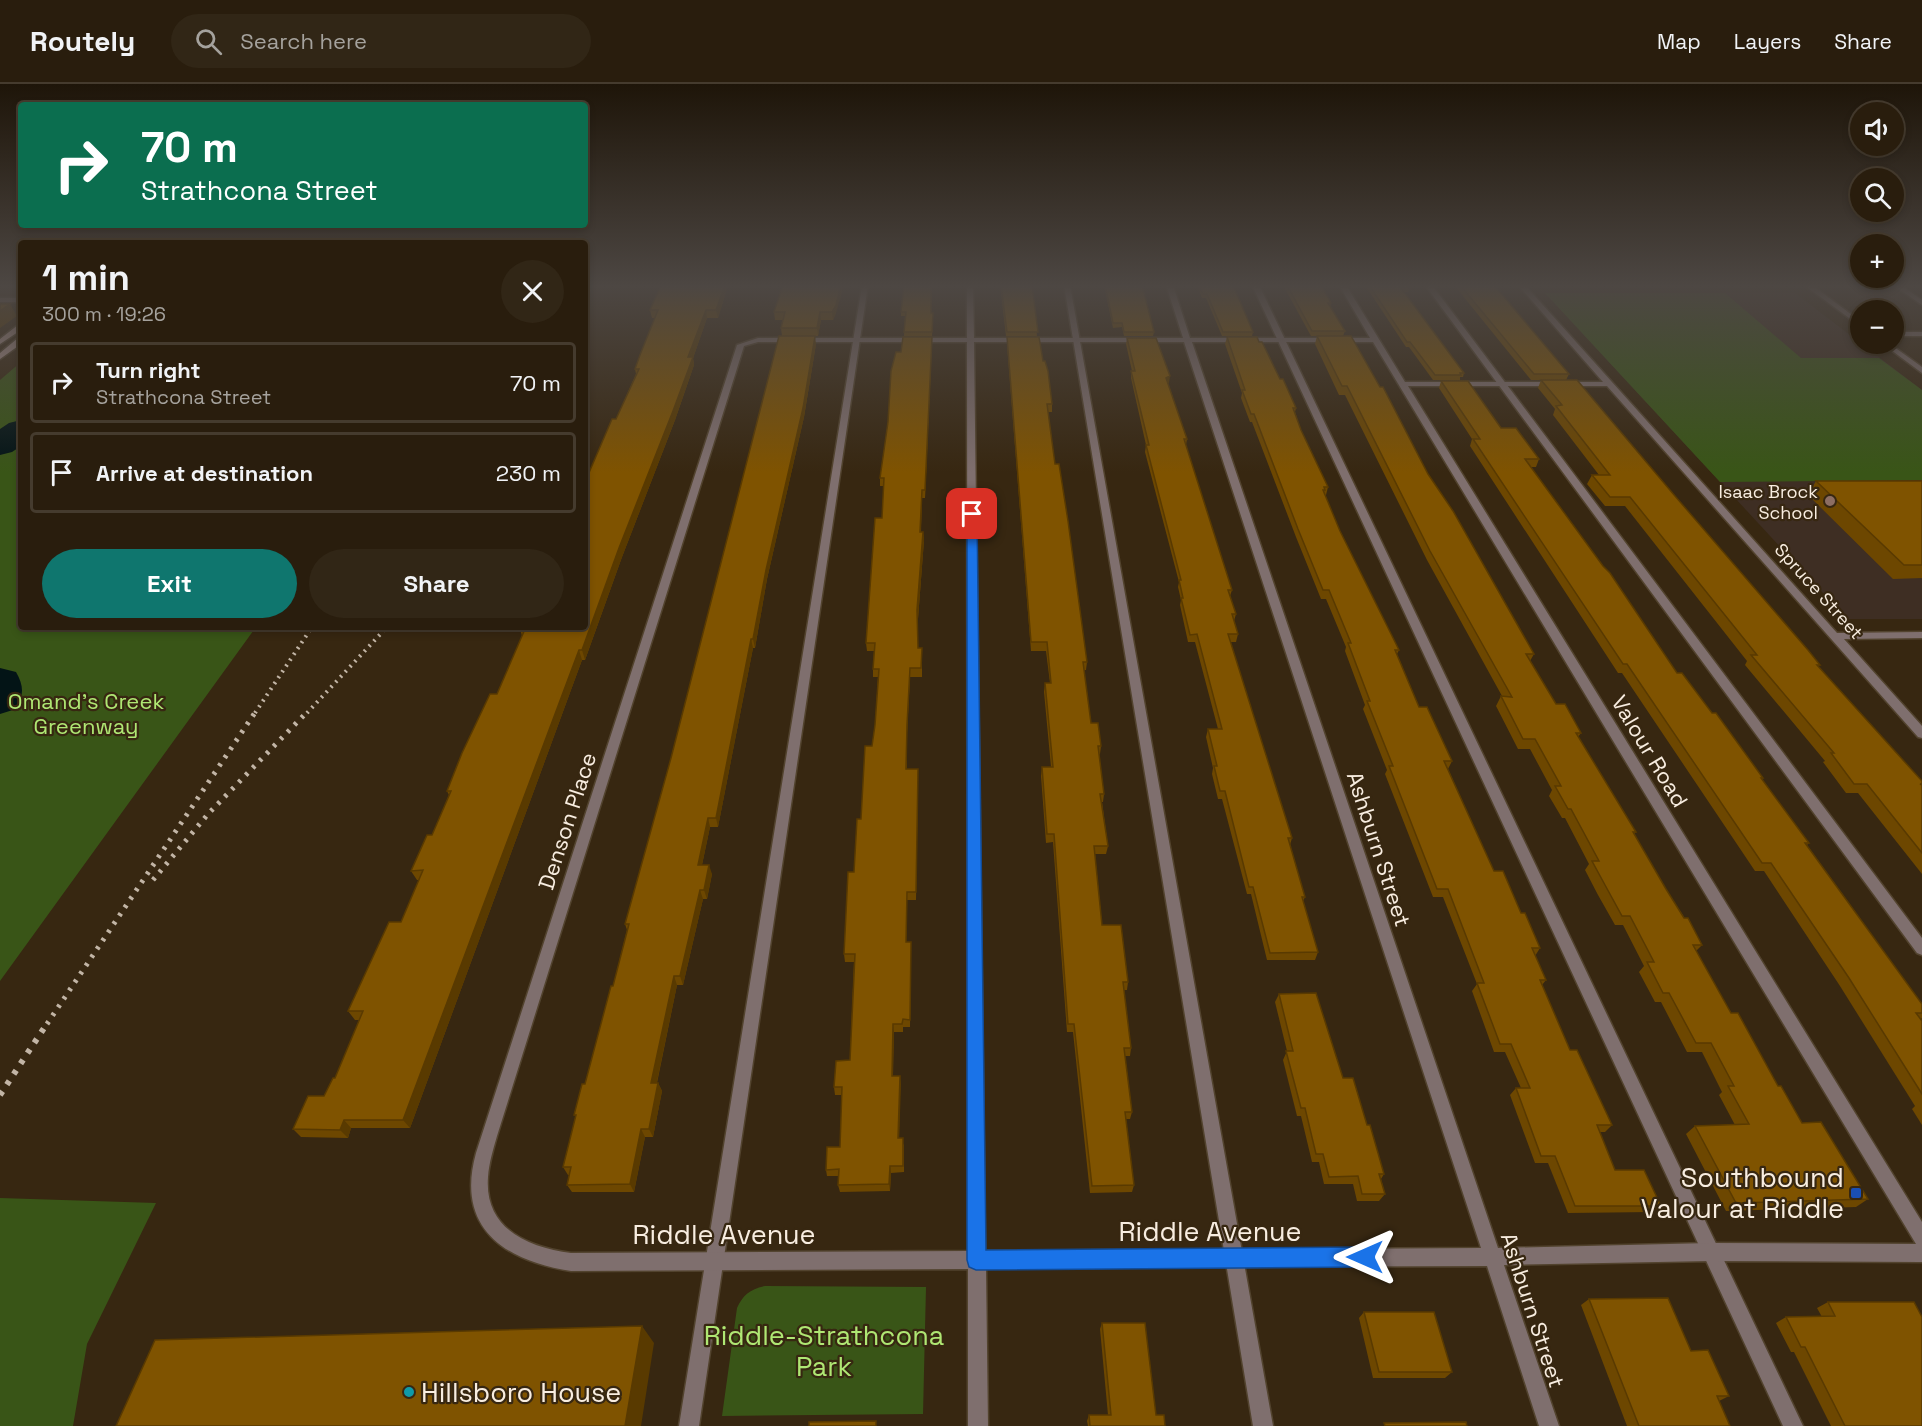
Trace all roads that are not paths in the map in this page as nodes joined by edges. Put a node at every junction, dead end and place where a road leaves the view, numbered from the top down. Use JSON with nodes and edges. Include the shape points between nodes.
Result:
{"nodes":[{"id":1,"x":740,"y":348,"type":"edge"},
{"id":2,"x":854,"y":348,"type":"edge"},
{"id":3,"x":971,"y":348,"type":"edge"},
{"id":4,"x":1078,"y":348,"type":"edge"},
{"id":5,"x":1191,"y":348,"type":"edge"},
{"id":6,"x":1285,"y":348,"type":"edge"},
{"id":7,"x":1380,"y":348,"type":"edge"},
{"id":8,"x":1474,"y":348,"type":"edge"},
{"id":9,"x":1577,"y":348,"type":"edge"},
{"id":10,"x":1900,"y":354,"type":"edge"},
{"id":11,"x":1922,"y":370,"type":"edge"},
{"id":12,"x":1402,"y":384,"type":"junction"},
{"id":13,"x":1501,"y":384,"type":"junction"},
{"id":14,"x":1610,"y":384,"type":"junction"},
{"id":15,"x":1922,"y":635,"type":"edge"},
{"id":16,"x":1834,"y":636,"type":"junction"},
{"id":17,"x":1922,"y":734,"type":"edge"},
{"id":18,"x":1922,"y":949,"type":"edge"},
{"id":19,"x":1922,"y":1238,"type":"edge"},
{"id":20,"x":1710,"y":1252,"type":"junction"},
{"id":21,"x":1922,"y":1253,"type":"edge"},
{"id":22,"x":1235,"y":1257,"type":"junction"},
{"id":23,"x":1493,"y":1257,"type":"junction"},
{"id":24,"x":976,"y":1260,"type":"junction"},
{"id":25,"x":716,"y":1261,"type":"junction"},
{"id":26,"x":571,"y":1262,"type":"joint"},
{"id":27,"x":689,"y":1426,"type":"edge"},
{"id":28,"x":978,"y":1426,"type":"edge"},
{"id":29,"x":1263,"y":1426,"type":"edge"},
{"id":30,"x":1549,"y":1426,"type":"edge"},
{"id":31,"x":1793,"y":1426,"type":"edge"}],
"edges":[{"from":1,"to":26,"type":"street","name":"Denson Place","via":[[489,1136],[479,1182],[493,1227],[507,1242],[548,1260]]},
{"from":2,"to":25,"type":"street"},
{"from":3,"to":24,"type":"street"},
{"from":4,"to":22,"type":"street"},
{"from":5,"to":23,"type":"street","name":"Ashburn Street"},
{"from":6,"to":20,"type":"street"},
{"from":7,"to":12,"type":"street","name":"Valour Road"},
{"from":8,"to":13,"type":"street"},
{"from":9,"to":14,"type":"street","name":"Spruce Street"},
{"from":10,"to":11,"type":"street"},
{"from":12,"to":13,"type":"street"},
{"from":12,"to":19,"type":"street","name":"Valour Road"},
{"from":13,"to":14,"type":"street"},
{"from":13,"to":18,"type":"street"},
{"from":14,"to":16,"type":"street","name":"Spruce Street"},
{"from":15,"to":16,"type":"street"},
{"from":16,"to":17,"type":"street","name":"Spruce Street"},
{"from":20,"to":21,"type":"street","name":"Riddle Avenue"},
{"from":20,"to":23,"type":"street","name":"Riddle Avenue"},
{"from":20,"to":31,"type":"street"},
{"from":22,"to":23,"type":"street","name":"Riddle Avenue"},
{"from":22,"to":24,"type":"street","name":"Riddle Avenue"},
{"from":22,"to":29,"type":"street"},
{"from":23,"to":30,"type":"street","name":"Ashburn Street"},
{"from":24,"to":25,"type":"street","name":"Riddle Avenue"},
{"from":24,"to":28,"type":"street"},
{"from":25,"to":26,"type":"street","name":"Riddle Avenue"},
{"from":25,"to":27,"type":"street"}]}
